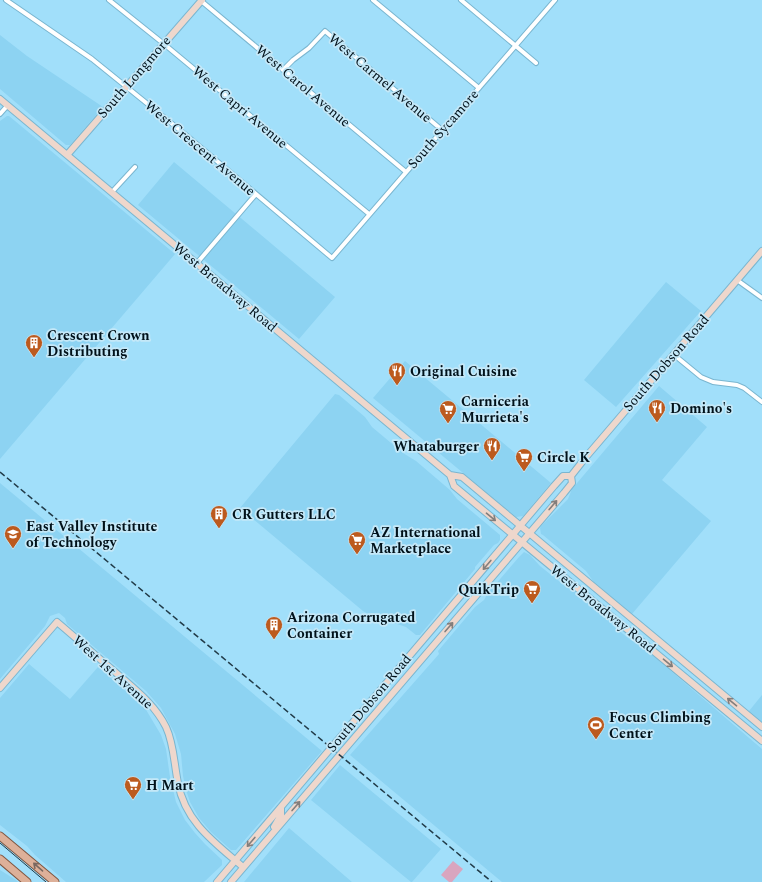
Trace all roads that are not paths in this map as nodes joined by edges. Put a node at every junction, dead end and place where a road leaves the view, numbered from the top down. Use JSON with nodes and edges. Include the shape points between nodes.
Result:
{"nodes":[{"id":1,"x":6,"y":0,"type":"edge"},
{"id":2,"x":109,"y":0,"type":"edge"},
{"id":3,"x":201,"y":0,"type":"edge"},
{"id":4,"x":373,"y":0,"type":"edge"},
{"id":5,"x":461,"y":0,"type":"edge"},
{"id":6,"x":547,"y":0,"type":"edge"},
{"id":7,"x":553,"y":2,"type":"edge"},
{"id":8,"x":164,"y":44,"type":"junction"},
{"id":9,"x":516,"y":46,"type":"junction"},
{"id":10,"x":536,"y":63,"type":"dead end"},
{"id":11,"x":284,"y":70,"type":"junction"},
{"id":12,"x":126,"y":87,"type":"junction"},
{"id":13,"x":479,"y":88,"type":"junction"},
{"id":14,"x":0,"y":99,"type":"edge"},
{"id":15,"x":8,"y":105,"type":"junction"},
{"id":16,"x":0,"y":114,"type":"edge"},
{"id":17,"x":442,"y":130,"type":"junction"},
{"id":18,"x":67,"y":155,"type":"junction"},
{"id":19,"x":135,"y":167,"type":"dead end"},
{"id":20,"x":406,"y":172,"type":"junction"},
{"id":21,"x":112,"y":192,"type":"junction"},
{"id":22,"x":256,"y":194,"type":"junction"},
{"id":23,"x":369,"y":214,"type":"junction"},
{"id":24,"x":762,"y":251,"type":"edge"},
{"id":25,"x":332,"y":258,"type":"joint"},
{"id":26,"x":197,"y":263,"type":"junction"},
{"id":27,"x":737,"y":280,"type":"junction"},
{"id":28,"x":762,"y":298,"type":"edge"},
{"id":29,"x":673,"y":354,"type":"junction"},
{"id":30,"x":762,"y":402,"type":"edge"},
{"id":31,"x":450,"y":475,"type":"junction"},
{"id":32,"x":571,"y":476,"type":"junction"},
{"id":33,"x":521,"y":525,"type":"junction"},
{"id":34,"x":530,"y":533,"type":"junction"},
{"id":35,"x":512,"y":535,"type":"junction"},
{"id":36,"x":522,"y":542,"type":"junction"},
{"id":37,"x":0,"y":688,"type":"edge"},
{"id":38,"x":762,"y":727,"type":"edge"},
{"id":39,"x":762,"y":741,"type":"edge"},
{"id":40,"x":281,"y":807,"type":"junction"},
{"id":41,"x":276,"y":829,"type":"junction"},
{"id":42,"x":0,"y":836,"type":"edge"},
{"id":43,"x":0,"y":859,"type":"edge"},
{"id":44,"x":235,"y":861,"type":"junction"},
{"id":45,"x":243,"y":867,"type":"junction"},
{"id":46,"x":27,"y":882,"type":"edge"},
{"id":47,"x":55,"y":882,"type":"edge"},
{"id":48,"x":217,"y":882,"type":"edge"},
{"id":49,"x":231,"y":882,"type":"edge"}],
"edges":[{"from":1,"to":12,"type":"street","name":"West Crescent Avenue","via":[[92,59]]},
{"from":2,"to":8,"type":"street","name":"West Capri Avenue"},
{"from":3,"to":8,"type":"main road","name":"South Longmore"},
{"from":3,"to":11,"type":"street","name":"West Carol Avenue"},
{"from":4,"to":13,"type":"street"},
{"from":5,"to":9,"type":"street"},
{"from":6,"to":7,"type":"street"},
{"from":7,"to":9,"type":"street","name":"South Sycamore"},
{"from":8,"to":12,"type":"main road","name":"South Longmore"},
{"from":8,"to":23,"type":"street","name":"West Capri Avenue"},
{"from":9,"to":10,"type":"street"},
{"from":9,"to":13,"type":"street","name":"South Sycamore"},
{"from":11,"to":17,"type":"street","name":"West Carmel Avenue","via":[[325,31]]},
{"from":11,"to":20,"type":"street","name":"West Carol Avenue"},
{"from":12,"to":18,"type":"main road","name":"South Longmore"},
{"from":12,"to":22,"type":"street","name":"West Crescent Avenue"},
{"from":13,"to":17,"type":"street","name":"South Sycamore"},
{"from":14,"to":15,"type":"main road","name":"West Broadway Road"},
{"from":15,"to":16,"type":"street"},
{"from":15,"to":18,"type":"main road","name":"West Broadway Road"},
{"from":17,"to":20,"type":"street","name":"South Sycamore"},
{"from":18,"to":21,"type":"main road","name":"West Broadway Road"},
{"from":19,"to":21,"type":"street"},
{"from":20,"to":23,"type":"street","name":"South Sycamore"},
{"from":21,"to":26,"type":"main road","name":"West Broadway Road"},
{"from":22,"to":25,"type":"street","name":"West Crescent Avenue"},
{"from":22,"to":26,"type":"street"},
{"from":23,"to":25,"type":"street","name":"South Sycamore"},
{"from":24,"to":27,"type":"main road","name":"South Dobson Road"},
{"from":26,"to":31,"type":"main road","name":"West Broadway Road"},
{"from":27,"to":28,"type":"street"},
{"from":27,"to":29,"type":"main road","name":"South Dobson Road"},
{"from":29,"to":30,"type":"street","via":[[701,378],[737,385]]},
{"from":29,"to":32,"type":"main road","name":"South Dobson Road"},
{"from":31,"to":33,"type":"main road","name":"West Broadway Road","via":[[462,477]]},
{"from":31,"to":35,"type":"main road","name":"West Broadway Road","one_way":true,"via":[[454,486]]},
{"from":32,"to":33,"type":"main road","name":"South Dobson Road","via":[[563,476]]},
{"from":34,"to":32,"type":"main road","name":"South Dobson Road","one_way":true,"via":[[572,483]]},
{"from":33,"to":34,"type":"main road","name":"West Broadway Road"},
{"from":33,"to":35,"type":"main road","name":"South Dobson Road"},
{"from":34,"to":36,"type":"main road","name":"South Dobson Road"},
{"from":38,"to":34,"type":"main road","name":"West Broadway Road","one_way":true},
{"from":35,"to":36,"type":"main road","name":"West Broadway Road"},
{"from":35,"to":40,"type":"main road","name":"South Dobson Road","one_way":true},
{"from":36,"to":39,"type":"main road","name":"West Broadway Road","one_way":true},
{"from":41,"to":36,"type":"main road","name":"South Dobson Road","one_way":true},
{"from":37,"to":44,"type":"main road","name":"West 1st Avenue","via":[[57,622],[154,708],[169,734],[182,800],[204,834]]},
{"from":40,"to":41,"type":"main road","via":[[281,815],[274,827]]},
{"from":40,"to":44,"type":"main road","name":"South Dobson Road","one_way":true},
{"from":41,"to":45,"type":"main road","name":"South Dobson Road"},
{"from":47,"to":42,"type":"main road","one_way":true},
{"from":43,"to":46,"type":"main road"},
{"from":44,"to":45,"type":"main road","name":"West 1st Avenue"},
{"from":44,"to":48,"type":"main road","name":"South Dobson Road"},
{"from":45,"to":49,"type":"main road","name":"South Dobson Road"}]}
